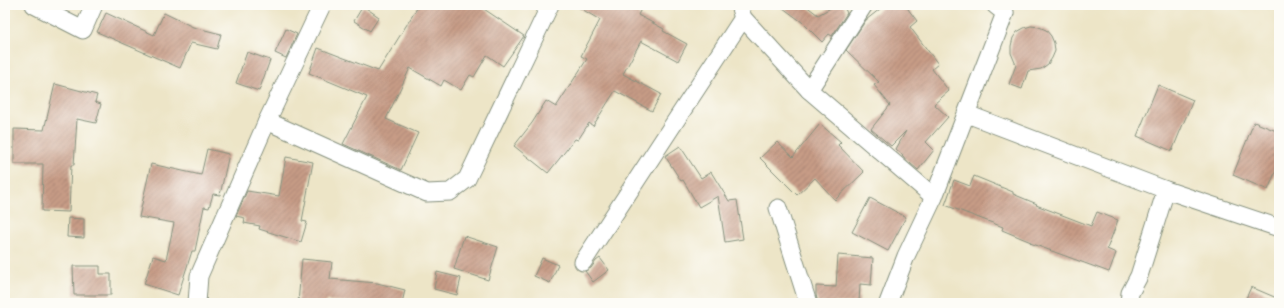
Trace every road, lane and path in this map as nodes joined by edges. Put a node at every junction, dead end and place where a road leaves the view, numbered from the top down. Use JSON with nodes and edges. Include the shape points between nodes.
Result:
{"nodes":[{"id":1,"x":34,"y":5,"type":"edge"},
{"id":2,"x":94,"y":5,"type":"edge"},
{"id":3,"x":322,"y":5,"type":"edge"},
{"id":4,"x":550,"y":5,"type":"edge"},
{"id":5,"x":864,"y":5,"type":"edge"},
{"id":6,"x":1003,"y":8,"type":"edge"},
{"id":7,"x":741,"y":12,"type":"edge"},
{"id":8,"x":809,"y":90,"type":"junction"},
{"id":9,"x":967,"y":114,"type":"junction"},
{"id":10,"x":267,"y":121,"type":"junction"},
{"id":11,"x":1166,"y":190,"type":"junction"},
{"id":12,"x":934,"y":197,"type":"junction"},
{"id":13,"x":778,"y":208,"type":"dead end"},
{"id":14,"x":1279,"y":228,"type":"edge"},
{"id":15,"x":584,"y":262,"type":"dead end"},
{"id":16,"x":197,"y":303,"type":"edge"},
{"id":17,"x":808,"y":303,"type":"edge"},
{"id":18,"x":888,"y":303,"type":"edge"},
{"id":19,"x":1129,"y":303,"type":"edge"}],
"edges":[{"from":1,"to":2,"type":"street","via":[[83,30]]},
{"from":3,"to":10,"type":"street"},
{"from":4,"to":10,"type":"street","via":[[467,179],[450,192],[427,193]]},
{"from":5,"to":8,"type":"street"},
{"from":6,"to":9,"type":"street"},
{"from":7,"to":8,"type":"street"},
{"from":7,"to":15,"type":"street"},
{"from":8,"to":12,"type":"street"},
{"from":9,"to":11,"type":"street"},
{"from":9,"to":12,"type":"street"},
{"from":10,"to":16,"type":"street","via":[[200,276]]},
{"from":11,"to":14,"type":"street"},
{"from":11,"to":19,"type":"street","via":[[1130,293]]},
{"from":12,"to":18,"type":"street","via":[[906,256]]},
{"from":13,"to":17,"type":"street"}]}
